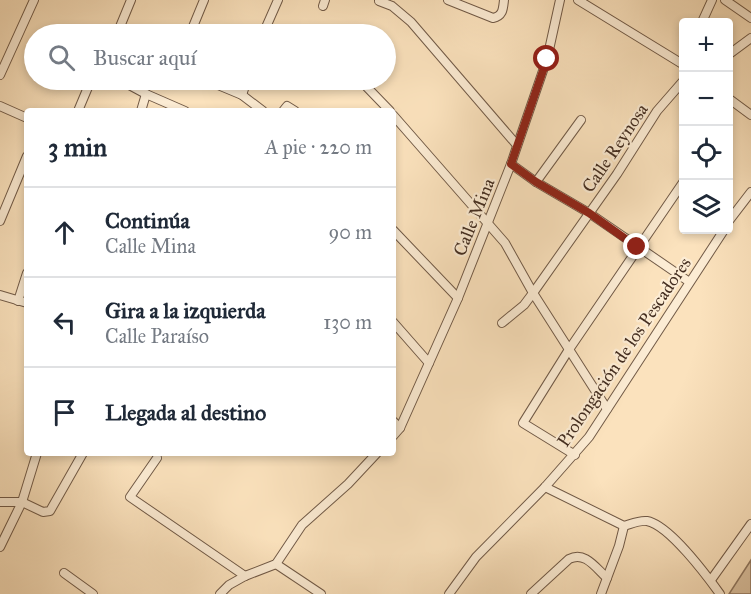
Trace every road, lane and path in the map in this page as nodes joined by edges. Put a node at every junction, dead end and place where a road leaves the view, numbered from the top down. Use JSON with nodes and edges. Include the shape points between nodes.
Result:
{"nodes":[{"id":1,"x":34,"y":0,"type":"edge"},
{"id":2,"x":131,"y":0,"type":"edge"},
{"id":3,"x":204,"y":0,"type":"edge"},
{"id":4,"x":278,"y":0,"type":"edge"},
{"id":5,"x":448,"y":0,"type":"edge"},
{"id":6,"x":504,"y":0,"type":"edge"},
{"id":7,"x":560,"y":0,"type":"edge"},
{"id":8,"x":578,"y":0,"type":"edge"},
{"id":9,"x":712,"y":0,"type":"edge"},
{"id":10,"x":725,"y":0,"type":"edge"},
{"id":11,"x":380,"y":2,"type":"dead end"},
{"id":12,"x":704,"y":18,"type":"edge"},
{"id":13,"x":751,"y":18,"type":"edge"},
{"id":14,"x":121,"y":24,"type":"edge"},
{"id":15,"x":194,"y":24,"type":"edge"},
{"id":16,"x":267,"y":24,"type":"edge"},
{"id":17,"x":751,"y":38,"type":"edge"},
{"id":18,"x":733,"y":52,"type":"edge"},
{"id":19,"x":679,"y":62,"type":"edge"},
{"id":20,"x":0,"y":75,"type":"edge"},
{"id":21,"x":679,"y":86,"type":"edge"},
{"id":22,"x":87,"y":90,"type":"edge"},
{"id":23,"x":139,"y":90,"type":"edge"},
{"id":24,"x":230,"y":90,"type":"edge"},
{"id":25,"x":244,"y":90,"type":"edge"},
{"id":26,"x":370,"y":90,"type":"edge"},
{"id":27,"x":146,"y":94,"type":"junction"},
{"id":28,"x":242,"y":95,"type":"junction"},
{"id":29,"x":733,"y":101,"type":"edge"},
{"id":30,"x":0,"y":106,"type":"edge"},
{"id":31,"x":79,"y":108,"type":"edge"},
{"id":32,"x":142,"y":108,"type":"edge"},
{"id":33,"x":178,"y":108,"type":"edge"},
{"id":34,"x":259,"y":108,"type":"edge"},
{"id":35,"x":387,"y":108,"type":"edge"},
{"id":36,"x":751,"y":116,"type":"edge"},
{"id":37,"x":24,"y":117,"type":"edge"},
{"id":38,"x":396,"y":118,"type":"edge"},
{"id":39,"x":581,"y":120,"type":"dead end"},
{"id":40,"x":516,"y":144,"type":"junction"},
{"id":41,"x":24,"y":163,"type":"edge"},
{"id":42,"x":511,"y":164,"type":"junction"},
{"id":43,"x":536,"y":182,"type":"junction"},
{"id":44,"x":679,"y":188,"type":"edge"},
{"id":45,"x":751,"y":192,"type":"edge"},
{"id":46,"x":589,"y":213,"type":"junction"},
{"id":47,"x":733,"y":217,"type":"edge"},
{"id":48,"x":0,"y":221,"type":"edge"},
{"id":49,"x":488,"y":222,"type":"junction"},
{"id":50,"x":396,"y":233,"type":"edge"},
{"id":51,"x":721,"y":234,"type":"edge"},
{"id":52,"x":637,"y":247,"type":"junction"},
{"id":53,"x":688,"y":281,"type":"junction"},
{"id":54,"x":24,"y":282,"type":"edge"},
{"id":55,"x":533,"y":293,"type":"junction"},
{"id":56,"x":0,"y":295,"type":"edge"},
{"id":57,"x":458,"y":298,"type":"junction"},
{"id":58,"x":18,"y":301,"type":"junction"},
{"id":59,"x":24,"y":302,"type":"edge"},
{"id":60,"x":502,"y":323,"type":"dead end"},
{"id":61,"x":396,"y":325,"type":"edge"},
{"id":62,"x":568,"y":351,"type":"junction"},
{"id":63,"x":429,"y":363,"type":"junction"},
{"id":64,"x":607,"y":409,"type":"junction"},
{"id":65,"x":396,"y":424,"type":"edge"},
{"id":66,"x":400,"y":429,"type":"junction"},
{"id":67,"x":396,"y":433,"type":"edge"},
{"id":68,"x":575,"y":455,"type":"junction"},
{"id":69,"x":35,"y":456,"type":"edge"},
{"id":70,"x":81,"y":456,"type":"edge"},
{"id":71,"x":374,"y":456,"type":"edge"},
{"id":72,"x":157,"y":458,"type":"dead end"},
{"id":73,"x":545,"y":487,"type":"junction"},
{"id":74,"x":0,"y":502,"type":"edge"},
{"id":75,"x":22,"y":502,"type":"junction"},
{"id":76,"x":624,"y":526,"type":"junction"},
{"id":77,"x":750,"y":528,"type":"edge"},
{"id":78,"x":0,"y":548,"type":"edge"},
{"id":79,"x":276,"y":564,"type":"junction"},
{"id":80,"x":64,"y":573,"type":"dead end"},
{"id":81,"x":245,"y":576,"type":"junction"},
{"id":82,"x":607,"y":578,"type":"junction"},
{"id":83,"x":711,"y":580,"type":"junction"},
{"id":84,"x":318,"y":593,"type":"edge"},
{"id":85,"x":93,"y":594,"type":"edge"},
{"id":86,"x":220,"y":594,"type":"edge"},
{"id":87,"x":449,"y":594,"type":"edge"},
{"id":88,"x":531,"y":594,"type":"edge"},
{"id":89,"x":601,"y":594,"type":"edge"},
{"id":90,"x":720,"y":594,"type":"edge"}],
"edges":[{"from":1,"to":20,"type":"street"},
{"from":2,"to":14,"type":"street"},
{"from":3,"to":15,"type":"street"},
{"from":4,"to":16,"type":"street"},
{"from":5,"to":6,"type":"street","via":[[493,18],[502,12]]},
{"from":7,"to":40,"type":"street","name":"Calle Mina","via":[[547,59]]},
{"from":8,"to":19,"type":"street"},
{"from":9,"to":12,"type":"street"},
{"from":10,"to":13,"type":"street"},
{"from":11,"to":40,"type":"street","via":[[392,6],[411,22]]},
{"from":17,"to":18,"type":"street"},
{"from":21,"to":46,"type":"street","name":"Calle Reynosa","via":[[657,111]]},
{"from":22,"to":31,"type":"street"},
{"from":23,"to":27,"type":"street"},
{"from":24,"to":28,"type":"street"},
{"from":25,"to":28,"type":"street"},
{"from":26,"to":35,"type":"street"},
{"from":27,"to":32,"type":"street"},
{"from":27,"to":33,"type":"street"},
{"from":28,"to":34,"type":"street"},
{"from":29,"to":36,"type":"street"},
{"from":30,"to":37,"type":"street"},
{"from":38,"to":49,"type":"street"},
{"from":39,"to":43,"type":"street"},
{"from":40,"to":42,"type":"street","name":"Calle Mina"},
{"from":41,"to":48,"type":"street"},
{"from":42,"to":43,"type":"street"},
{"from":42,"to":49,"type":"street","name":"Calle Mina"},
{"from":43,"to":46,"type":"street"},
{"from":44,"to":52,"type":"street"},
{"from":45,"to":47,"type":"street"},
{"from":46,"to":52,"type":"street"},
{"from":46,"to":55,"type":"street","name":"Calle Reynosa"},
{"from":49,"to":55,"type":"street","via":[[505,243]]},
{"from":49,"to":57,"type":"street","name":"Calle Mina"},
{"from":50,"to":57,"type":"street"},
{"from":51,"to":53,"type":"street","name":"Prolongación de los Pescadores"},
{"from":52,"to":53,"type":"street"},
{"from":52,"to":62,"type":"street"},
{"from":53,"to":64,"type":"street","name":"Prolongación de los Pescadores"},
{"from":54,"to":58,"type":"street"},
{"from":55,"to":60,"type":"street","name":"Calle Reynosa"},
{"from":55,"to":62,"type":"street"},
{"from":56,"to":58,"type":"street"},
{"from":57,"to":63,"type":"street","name":"Calle Mina"},
{"from":58,"to":59,"type":"street"},
{"from":61,"to":63,"type":"street"},
{"from":62,"to":64,"type":"street"},
{"from":62,"to":68,"type":"street","via":[[523,423]]},
{"from":63,"to":66,"type":"street","name":"Calle Mina"},
{"from":64,"to":68,"type":"street","name":"Prolongación de los Pescadores"},
{"from":65,"to":66,"type":"street"},
{"from":66,"to":67,"type":"street","name":"Calle Mina"},
{"from":68,"to":73,"type":"street","name":"Prolongación de los Pescadores"},
{"from":69,"to":75,"type":"street"},
{"from":70,"to":75,"type":"street","via":[[50,510],[44,512]]},
{"from":71,"to":79,"type":"street","via":[[302,525]]},
{"from":72,"to":81,"type":"street","via":[[130,496]]},
{"from":73,"to":76,"type":"street"},
{"from":73,"to":87,"type":"street","name":"Prolongación de los Pescadores","via":[[476,557]]},
{"from":74,"to":75,"type":"street"},
{"from":75,"to":78,"type":"street"},
{"from":76,"to":82,"type":"street"},
{"from":76,"to":83,"type":"street","via":[[649,521],[690,555]]},
{"from":77,"to":83,"type":"street"},
{"from":79,"to":81,"type":"street"},
{"from":79,"to":84,"type":"street"},
{"from":80,"to":85,"type":"street"},
{"from":81,"to":86,"type":"street"},
{"from":82,"to":88,"type":"street","via":[[577,555]]},
{"from":82,"to":89,"type":"street"},
{"from":83,"to":90,"type":"street"}]}
